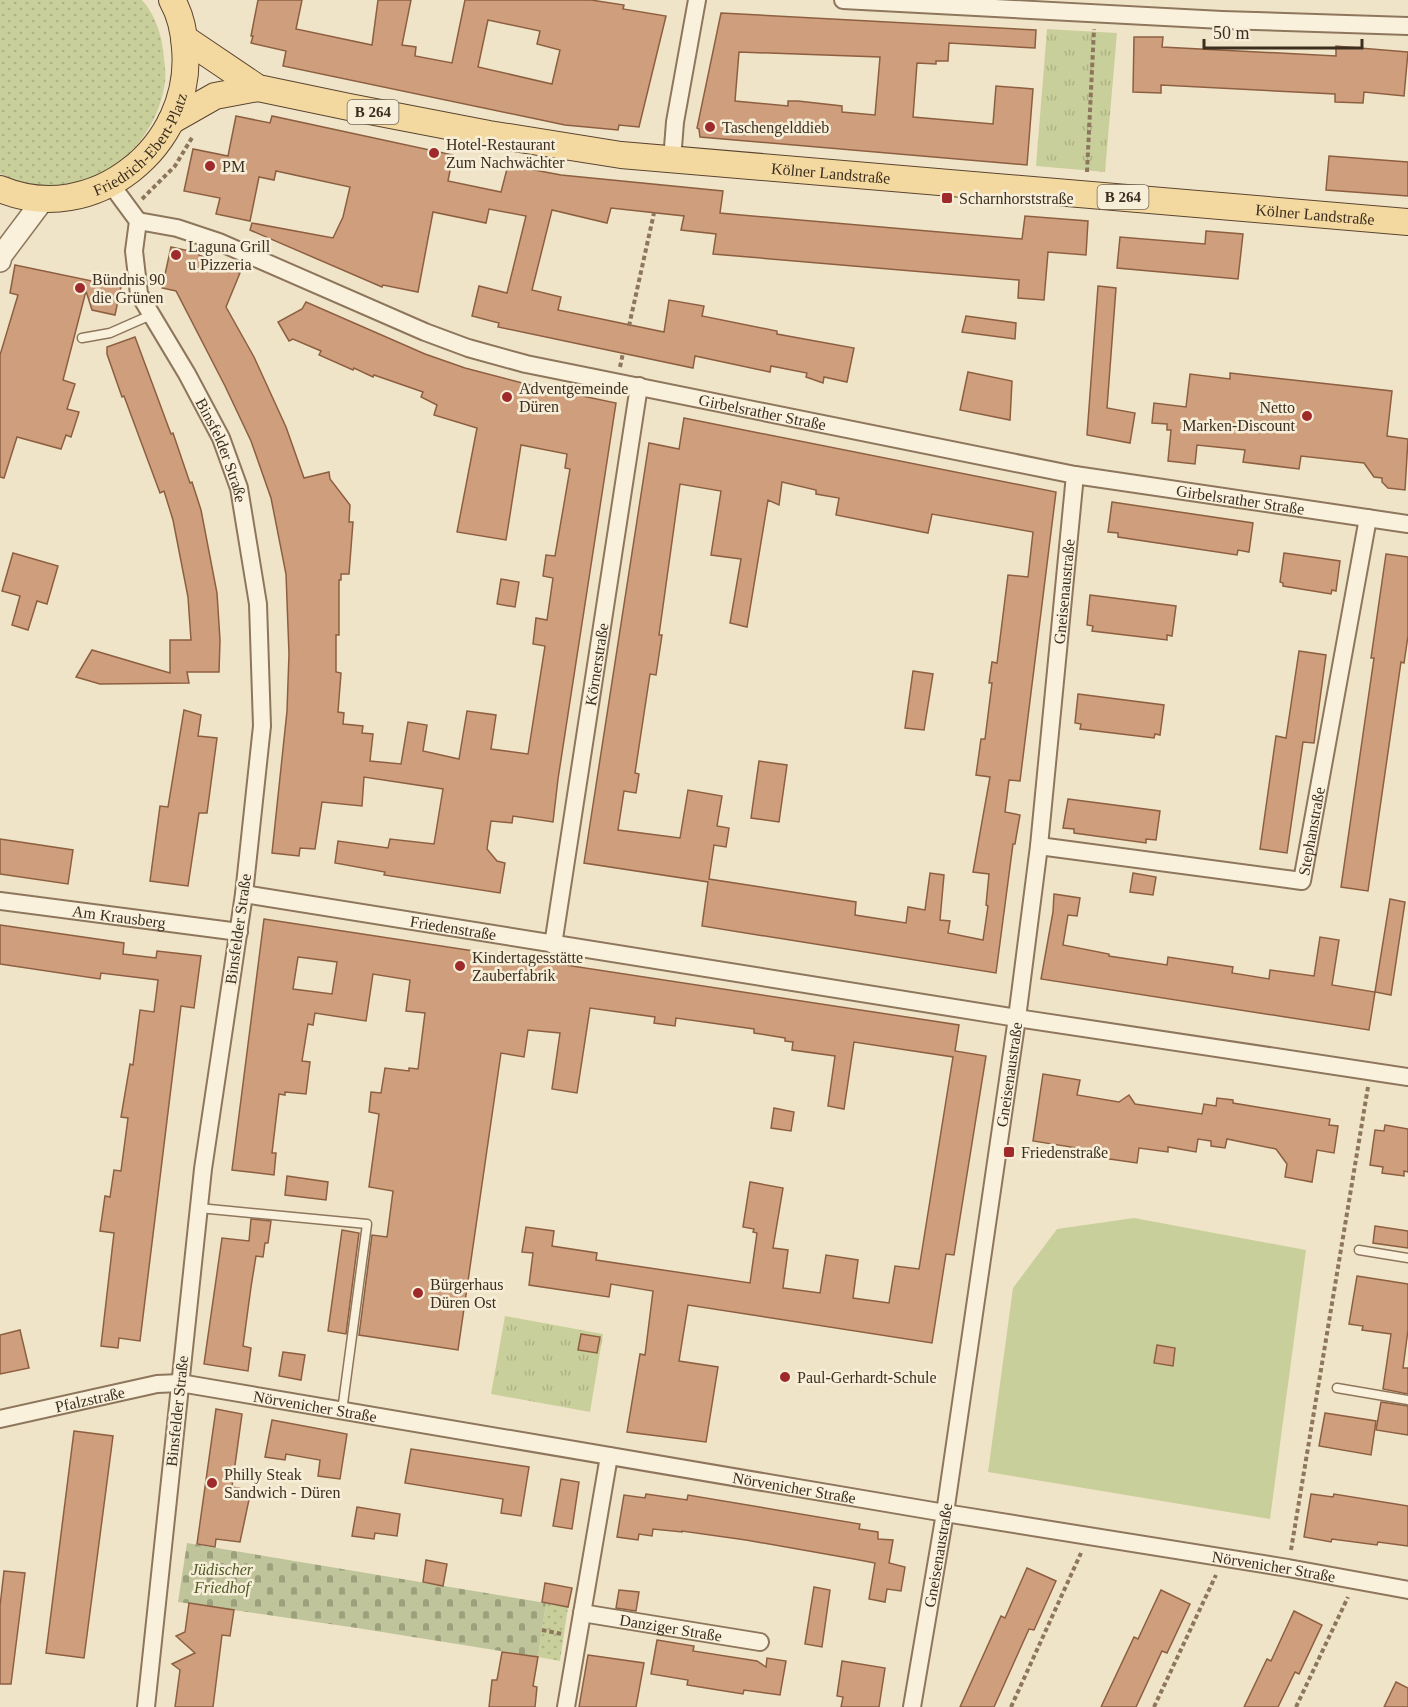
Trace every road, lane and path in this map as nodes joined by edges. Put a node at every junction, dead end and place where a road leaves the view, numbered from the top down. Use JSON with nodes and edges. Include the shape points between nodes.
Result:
{"nodes":[{"id":1,"x":172,"y":0,"type":"edge"},
{"id":2,"x":697,"y":0,"type":"edge"},
{"id":3,"x":843,"y":0,"type":"edge"},
{"id":4,"x":1077,"y":6,"type":"edge"},
{"id":5,"x":1095,"y":14,"type":"junction"},
{"id":6,"x":1408,"y":26,"type":"edge"},
{"id":7,"x":184,"y":38,"type":"junction"},
{"id":8,"x":258,"y":88,"type":"junction"},
{"id":9,"x":171,"y":121,"type":"junction"},
{"id":10,"x":672,"y":159,"type":"junction"},
{"id":11,"x":110,"y":183,"type":"junction"},
{"id":12,"x":0,"y":189,"type":"edge"},
{"id":13,"x":1086,"y":194,"type":"junction"},
{"id":14,"x":43,"y":200,"type":"junction"},
{"id":15,"x":654,"y":213,"type":"dead end"},
{"id":16,"x":138,"y":221,"type":"junction"},
{"id":17,"x":1408,"y":222,"type":"edge"},
{"id":18,"x":0,"y":256,"type":"edge"},
{"id":19,"x":151,"y":315,"type":"junction"},
{"id":20,"x":629,"y":326,"type":"dead end"},
{"id":21,"x":82,"y":338,"type":"dead end"},
{"id":22,"x":639,"y":386,"type":"junction"},
{"id":23,"x":1075,"y":475,"type":"junction"},
{"id":24,"x":1368,"y":518,"type":"junction"},
{"id":25,"x":1408,"y":524,"type":"edge"},
{"id":26,"x":1039,"y":846,"type":"junction"},
{"id":27,"x":244,"y":894,"type":"junction"},
{"id":28,"x":0,"y":901,"type":"edge"},
{"id":29,"x":239,"y":932,"type":"junction"},
{"id":30,"x":553,"y":945,"type":"junction"},
{"id":31,"x":1017,"y":1018,"type":"junction"},
{"id":32,"x":1371,"y":1071,"type":"junction"},
{"id":33,"x":1408,"y":1077,"type":"edge"},
{"id":34,"x":199,"y":1208,"type":"junction"},
{"id":35,"x":1359,"y":1250,"type":"dead end"},
{"id":36,"x":1408,"y":1258,"type":"edge"},
{"id":37,"x":180,"y":1383,"type":"junction"},
{"id":38,"x":1337,"y":1388,"type":"dead end"},
{"id":39,"x":1408,"y":1400,"type":"edge"},
{"id":40,"x":342,"y":1411,"type":"junction"},
{"id":41,"x":0,"y":1419,"type":"edge"},
{"id":42,"x":609,"y":1456,"type":"junction"},
{"id":43,"x":945,"y":1513,"type":"junction"},
{"id":44,"x":1088,"y":1535,"type":"junction"},
{"id":45,"x":1224,"y":1558,"type":"junction"},
{"id":46,"x":1288,"y":1568,"type":"junction"},
{"id":47,"x":1356,"y":1580,"type":"junction"},
{"id":48,"x":1408,"y":1590,"type":"edge"},
{"id":49,"x":582,"y":1613,"type":"junction"},
{"id":50,"x":760,"y":1642,"type":"dead end"},
{"id":51,"x":146,"y":1707,"type":"edge"},
{"id":52,"x":566,"y":1707,"type":"edge"},
{"id":53,"x":912,"y":1707,"type":"edge"},
{"id":54,"x":1011,"y":1707,"type":"edge"},
{"id":55,"x":1154,"y":1707,"type":"edge"},
{"id":56,"x":1296,"y":1707,"type":"edge"}],
"edges":[{"from":1,"to":7,"type":"main road","name":"Friedrich-Ebert-Platz","number":"B 264"},
{"from":2,"to":10,"type":"street"},
{"from":3,"to":4,"type":"street"},
{"from":4,"to":5,"type":"street"},
{"from":5,"to":6,"type":"street"},
{"from":5,"to":13,"type":"path"},
{"from":7,"to":8,"type":"main road","name":"Kölner Landstraße","number":"B 264"},
{"from":7,"to":9,"type":"main road","name":"Friedrich-Ebert-Platz","number":"B 264","via":[[187,66],[182,95]]},
{"from":8,"to":9,"type":"main road","name":"Kölner Landstraße","number":"B 264","via":[[215,96]]},
{"from":8,"to":10,"type":"main road","name":"Kölner Landstraße","number":"B 264","via":[[489,134]]},
{"from":9,"to":11,"type":"main road","name":"Friedrich-Ebert-Platz","number":"B 264","via":[[156,146],[132,170]]},
{"from":10,"to":13,"type":"main road","name":"Kölner Landstraße","number":"B 264"},
{"from":11,"to":14,"type":"main road","name":"Friedrich-Ebert-Platz","number":"B 264","via":[[80,196]]},
{"from":11,"to":16,"type":"street"},
{"from":12,"to":14,"type":"main road","name":"Friedrich-Ebert-Platz","number":"B 264"},
{"from":13,"to":17,"type":"main road","name":"Kölner Landstraße","number":"B 264"},
{"from":14,"to":18,"type":"street"},
{"from":15,"to":20,"type":"path"},
{"from":16,"to":19,"type":"street","name":"Binsfelder Straße","via":[[134,251],[139,294]]},
{"from":16,"to":22,"type":"street","name":"Girbelsrather Straße","via":[[177,228],[219,242],[468,348],[526,364]]},
{"from":19,"to":21,"type":"lane","via":[[110,333]]},
{"from":19,"to":27,"type":"street","name":"Binsfelder Straße","via":[[187,374],[232,468],[239,488],[258,604],[262,726]]},
{"from":22,"to":23,"type":"street","name":"Girbelsrather Straße"},
{"from":22,"to":30,"type":"street","name":"Körnerstraße"},
{"from":23,"to":24,"type":"street","name":"Girbelsrather Straße"},
{"from":23,"to":26,"type":"street","name":"Gneisenaustraße"},
{"from":24,"to":25,"type":"street","name":"Girbelsrather Straße"},
{"from":24,"to":26,"type":"street","name":"Stephanstraße","via":[[1302,881]]},
{"from":26,"to":31,"type":"street","name":"Gneisenaustraße"},
{"from":27,"to":29,"type":"street","name":"Binsfelder Straße"},
{"from":27,"to":30,"type":"street","name":"Friedenstraße"},
{"from":28,"to":29,"type":"street","name":"Am Krausberg"},
{"from":29,"to":34,"type":"street","name":"Binsfelder Straße"},
{"from":30,"to":31,"type":"street","name":"Friedenstraße"},
{"from":31,"to":32,"type":"street","name":"Friedenstraße"},
{"from":31,"to":43,"type":"street","name":"Gneisenaustraße"},
{"from":32,"to":33,"type":"street","name":"Friedenstraße"},
{"from":32,"to":46,"type":"path"},
{"from":34,"to":37,"type":"street","name":"Binsfelder Straße"},
{"from":34,"to":40,"type":"lane","via":[[366,1224]]},
{"from":35,"to":36,"type":"lane"},
{"from":37,"to":40,"type":"street","name":"Nörvenicher Straße"},
{"from":37,"to":41,"type":"street","name":"Pfalzstraße","via":[[157,1384]]},
{"from":37,"to":51,"type":"street","name":"Binsfelder Straße"},
{"from":38,"to":39,"type":"lane"},
{"from":40,"to":42,"type":"street","name":"Nörvenicher Straße"},
{"from":42,"to":43,"type":"street","name":"Nörvenicher Straße"},
{"from":42,"to":49,"type":"street"},
{"from":43,"to":44,"type":"street","name":"Nörvenicher Straße"},
{"from":43,"to":53,"type":"street","name":"Gneisenaustraße"},
{"from":44,"to":45,"type":"street","name":"Nörvenicher Straße"},
{"from":44,"to":54,"type":"path"},
{"from":45,"to":46,"type":"street","name":"Nörvenicher Straße"},
{"from":45,"to":55,"type":"path"},
{"from":46,"to":47,"type":"street","name":"Nörvenicher Straße"},
{"from":47,"to":48,"type":"street","name":"Nörvenicher Straße"},
{"from":47,"to":56,"type":"path"},
{"from":49,"to":50,"type":"street","name":"Danziger Straße"},
{"from":49,"to":52,"type":"street"}]}
